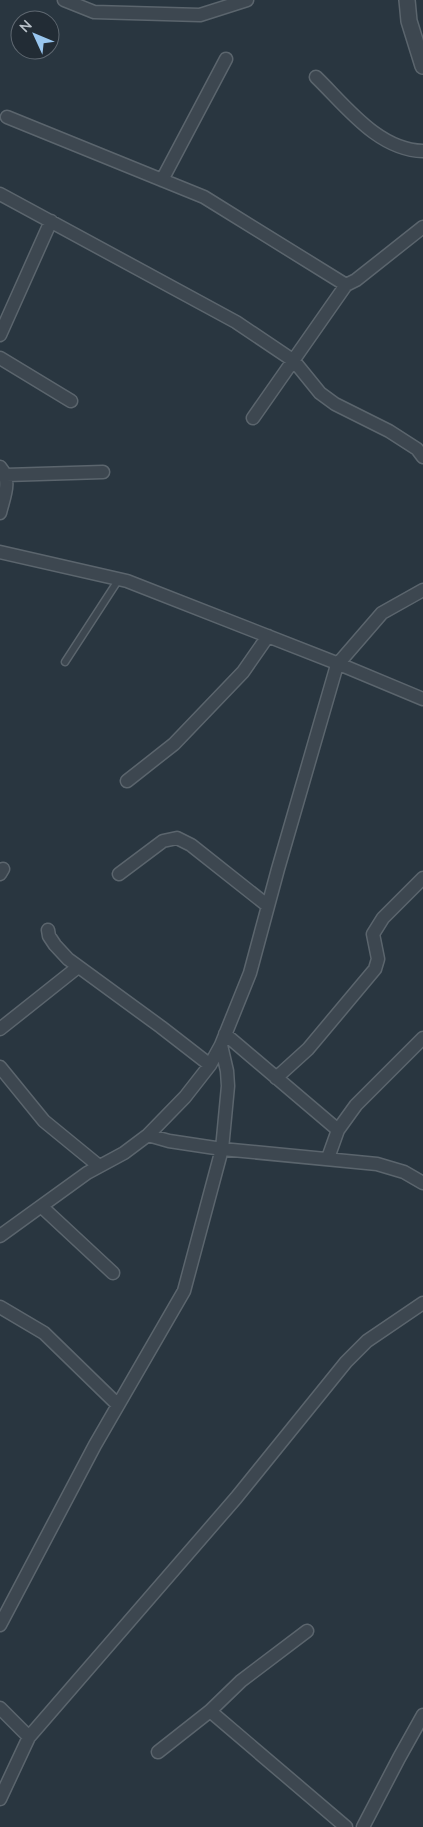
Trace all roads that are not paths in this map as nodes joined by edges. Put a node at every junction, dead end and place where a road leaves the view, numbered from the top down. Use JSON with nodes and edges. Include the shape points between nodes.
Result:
{"nodes":[{"id":1,"x":64,"y":0,"type":"edge"},
{"id":2,"x":247,"y":0,"type":"edge"},
{"id":3,"x":407,"y":0,"type":"edge"},
{"id":4,"x":226,"y":59,"type":"dead end"},
{"id":5,"x":423,"y":66,"type":"edge"},
{"id":6,"x":316,"y":77,"type":"dead end"},
{"id":7,"x":7,"y":117,"type":"dead end"},
{"id":8,"x":423,"y":151,"type":"edge"},
{"id":9,"x":162,"y":180,"type":"junction"},
{"id":10,"x":0,"y":194,"type":"edge"},
{"id":11,"x":52,"y":221,"type":"junction"},
{"id":12,"x":423,"y":227,"type":"edge"},
{"id":13,"x":346,"y":285,"type":"junction"},
{"id":14,"x":0,"y":335,"type":"edge"},
{"id":15,"x":0,"y":358,"type":"edge"},
{"id":16,"x":294,"y":361,"type":"junction"},
{"id":17,"x":71,"y":401,"type":"dead end"},
{"id":18,"x":253,"y":418,"type":"dead end"},
{"id":19,"x":423,"y":457,"type":"edge"},
{"id":20,"x":3,"y":471,"type":"edge"},
{"id":21,"x":103,"y":472,"type":"dead end"},
{"id":22,"x":0,"y":513,"type":"edge"},
{"id":23,"x":0,"y":552,"type":"edge"},
{"id":24,"x":119,"y":580,"type":"junction"},
{"id":25,"x":423,"y":590,"type":"edge"},
{"id":26,"x":268,"y":636,"type":"junction"},
{"id":27,"x":64,"y":662,"type":"dead end"},
{"id":28,"x":339,"y":664,"type":"junction"},
{"id":29,"x":423,"y":699,"type":"edge"},
{"id":30,"x":127,"y":780,"type":"dead end"},
{"id":31,"x":119,"y":874,"type":"dead end"},
{"id":32,"x":423,"y":878,"type":"edge"},
{"id":33,"x":268,"y":906,"type":"junction"},
{"id":34,"x":48,"y":930,"type":"dead end"},
{"id":35,"x":78,"y":967,"type":"junction"},
{"id":36,"x":0,"y":1029,"type":"edge"},
{"id":37,"x":423,"y":1038,"type":"edge"},
{"id":38,"x":223,"y":1039,"type":"junction"},
{"id":39,"x":210,"y":1065,"type":"junction"},
{"id":40,"x":0,"y":1067,"type":"edge"},
{"id":41,"x":276,"y":1078,"type":"junction"},
{"id":42,"x":338,"y":1130,"type":"junction"},
{"id":43,"x":148,"y":1135,"type":"junction"},
{"id":44,"x":222,"y":1149,"type":"junction"},
{"id":45,"x":328,"y":1158,"type":"junction"},
{"id":46,"x":99,"y":1166,"type":"junction"},
{"id":47,"x":423,"y":1183,"type":"edge"},
{"id":48,"x":42,"y":1207,"type":"junction"},
{"id":49,"x":0,"y":1236,"type":"edge"},
{"id":50,"x":113,"y":1273,"type":"dead end"},
{"id":51,"x":423,"y":1303,"type":"edge"},
{"id":52,"x":0,"y":1307,"type":"edge"},
{"id":53,"x":118,"y":1405,"type":"junction"},
{"id":54,"x":0,"y":1625,"type":"edge"},
{"id":55,"x":307,"y":1631,"type":"dead end"},
{"id":56,"x":0,"y":1708,"type":"edge"},
{"id":57,"x":210,"y":1711,"type":"junction"},
{"id":58,"x":423,"y":1716,"type":"edge"},
{"id":59,"x":29,"y":1736,"type":"junction"},
{"id":60,"x":158,"y":1752,"type":"dead end"},
{"id":61,"x":0,"y":1799,"type":"edge"},
{"id":62,"x":346,"y":1827,"type":"edge"},
{"id":63,"x":363,"y":1827,"type":"edge"}],
"edges":[{"from":1,"to":2,"type":"street","via":[[94,12],[200,15]]},
{"from":3,"to":5,"type":"street","via":[[409,21]]},
{"from":4,"to":9,"type":"street"},
{"from":6,"to":8,"type":"street","via":[[386,141],[413,151]]},
{"from":7,"to":9,"type":"street"},
{"from":9,"to":13,"type":"street","via":[[204,197]]},
{"from":10,"to":11,"type":"street"},
{"from":11,"to":14,"type":"street"},
{"from":11,"to":16,"type":"street","via":[[236,322]]},
{"from":12,"to":13,"type":"street"},
{"from":13,"to":16,"type":"street"},
{"from":15,"to":17,"type":"street"},
{"from":16,"to":18,"type":"street"},
{"from":16,"to":19,"type":"street","via":[[320,393],[389,431],[417,449]]},
{"from":20,"to":21,"type":"street"},
{"from":20,"to":22,"type":"street","via":[[7,481]]},
{"from":23,"to":24,"type":"street"},
{"from":24,"to":26,"type":"street"},
{"from":24,"to":27,"type":"lane"},
{"from":25,"to":28,"type":"street","via":[[382,613]]},
{"from":26,"to":28,"type":"street"},
{"from":26,"to":30,"type":"street","via":[[243,672],[174,744]]},
{"from":28,"to":29,"type":"street"},
{"from":28,"to":33,"type":"street"},
{"from":31,"to":33,"type":"street","via":[[163,841],[177,838],[191,845]]},
{"from":32,"to":41,"type":"street","via":[[383,918],[373,934],[378,960],[375,969],[308,1049]]},
{"from":33,"to":38,"type":"street","via":[[250,972]]},
{"from":34,"to":35,"type":"street","via":[[48,936],[55,945]]},
{"from":35,"to":36,"type":"street"},
{"from":35,"to":39,"type":"street"},
{"from":37,"to":42,"type":"street","via":[[356,1105]]},
{"from":38,"to":39,"type":"street"},
{"from":38,"to":41,"type":"street"},
{"from":38,"to":44,"type":"street","via":[[228,1086]]},
{"from":39,"to":43,"type":"street","via":[[185,1097]]},
{"from":40,"to":46,"type":"street","via":[[44,1121]]},
{"from":41,"to":42,"type":"street"},
{"from":42,"to":45,"type":"street"},
{"from":43,"to":44,"type":"street"},
{"from":43,"to":46,"type":"street"},
{"from":44,"to":45,"type":"street"},
{"from":44,"to":53,"type":"street","via":[[184,1290]]},
{"from":45,"to":47,"type":"street","via":[[377,1164],[404,1172]]},
{"from":46,"to":48,"type":"street"},
{"from":48,"to":49,"type":"street"},
{"from":48,"to":50,"type":"street"},
{"from":51,"to":59,"type":"street","via":[[367,1341],[346,1362],[236,1498]]},
{"from":52,"to":53,"type":"street","via":[[44,1333]]},
{"from":53,"to":54,"type":"street"},
{"from":55,"to":57,"type":"street","via":[[241,1681]]},
{"from":56,"to":59,"type":"street"},
{"from":57,"to":60,"type":"street"},
{"from":57,"to":62,"type":"street"},
{"from":58,"to":63,"type":"street"},
{"from":59,"to":61,"type":"street"}]}
